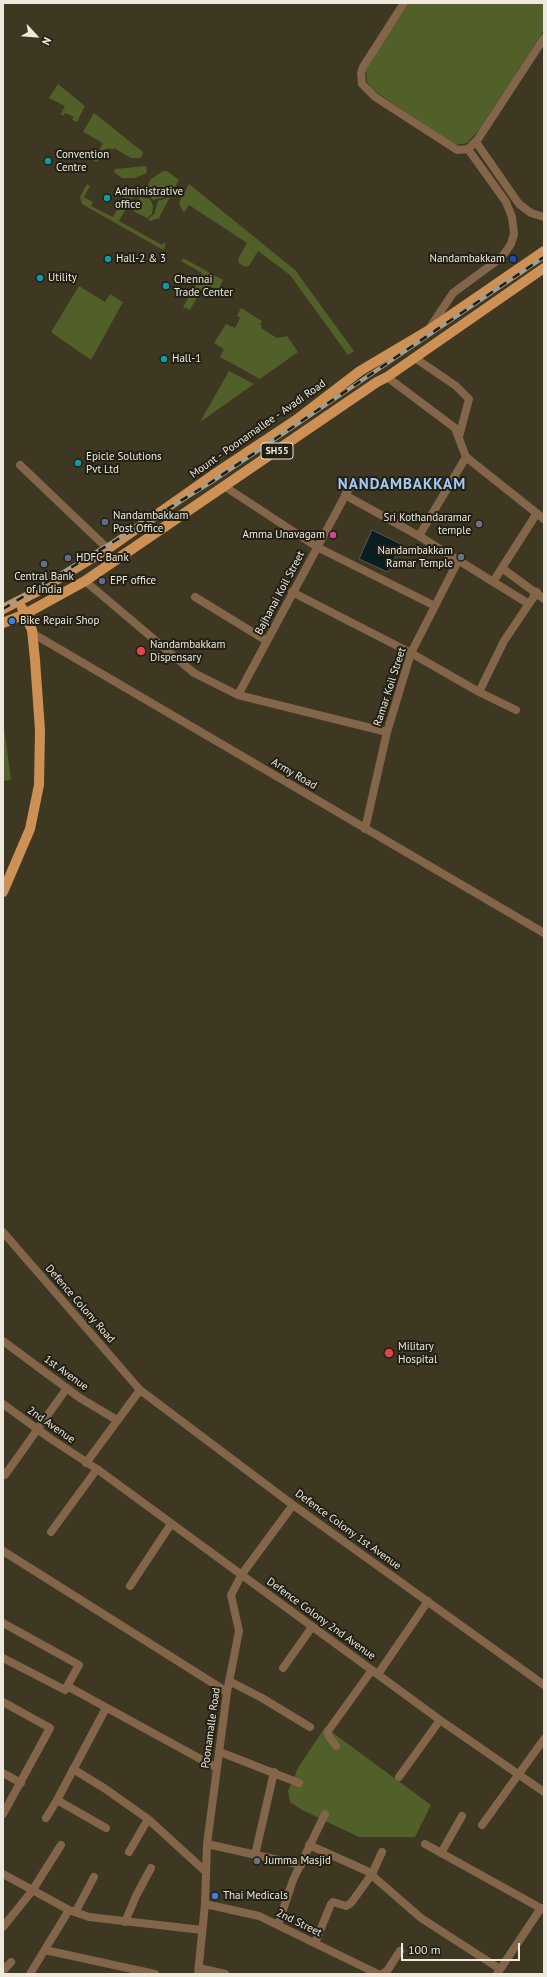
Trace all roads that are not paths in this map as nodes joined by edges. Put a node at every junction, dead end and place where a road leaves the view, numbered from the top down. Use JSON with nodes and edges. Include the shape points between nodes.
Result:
{"nodes":[{"id":1,"x":404,"y":3,"type":"edge"},
{"id":2,"x":544,"y":38,"type":"edge"},
{"id":3,"x":476,"y":142,"type":"junction"},
{"id":4,"x":468,"y":149,"type":"junction"},
{"id":5,"x":544,"y":217,"type":"edge"},
{"id":6,"x":544,"y":251,"type":"edge"},
{"id":7,"x":544,"y":268,"type":"edge"},
{"id":8,"x":484,"y":294,"type":"junction"},
{"id":9,"x":490,"y":305,"type":"junction"},
{"id":10,"x":429,"y":330,"type":"junction"},
{"id":11,"x":415,"y":358,"type":"junction"},
{"id":12,"x":387,"y":377,"type":"junction"},
{"id":13,"x":458,"y":437,"type":"junction"},
{"id":14,"x":466,"y":457,"type":"junction"},
{"id":15,"x":20,"y":465,"type":"dead end"},
{"id":16,"x":353,"y":481,"type":"dead end"},
{"id":17,"x":224,"y":486,"type":"junction"},
{"id":18,"x":345,"y":495,"type":"junction"},
{"id":19,"x":537,"y":512,"type":"junction"},
{"id":20,"x":544,"y":519,"type":"edge"},
{"id":21,"x":129,"y":534,"type":"junction"},
{"id":22,"x":419,"y":536,"type":"junction"},
{"id":23,"x":136,"y":546,"type":"junction"},
{"id":24,"x":316,"y":547,"type":"junction"},
{"id":25,"x":108,"y":549,"type":"junction"},
{"id":26,"x":458,"y":561,"type":"junction"},
{"id":27,"x":502,"y":568,"type":"junction"},
{"id":28,"x":85,"y":581,"type":"junction"},
{"id":29,"x":493,"y":582,"type":"junction"},
{"id":30,"x":292,"y":592,"type":"junction"},
{"id":31,"x":537,"y":592,"type":"junction"},
{"id":32,"x":195,"y":597,"type":"dead end"},
{"id":33,"x":544,"y":599,"type":"edge"},
{"id":34,"x":19,"y":601,"type":"junction"},
{"id":35,"x":529,"y":604,"type":"junction"},
{"id":36,"x":435,"y":606,"type":"junction"},
{"id":37,"x":3,"y":609,"type":"edge"},
{"id":38,"x":25,"y":614,"type":"junction"},
{"id":39,"x":3,"y":623,"type":"edge"},
{"id":40,"x":32,"y":633,"type":"junction"},
{"id":41,"x":267,"y":641,"type":"junction"},
{"id":42,"x":411,"y":654,"type":"junction"},
{"id":43,"x":479,"y":692,"type":"junction"},
{"id":44,"x":238,"y":695,"type":"junction"},
{"id":45,"x":516,"y":710,"type":"dead end"},
{"id":46,"x":387,"y":732,"type":"junction"},
{"id":47,"x":365,"y":829,"type":"junction"},
{"id":48,"x":3,"y":892,"type":"edge"},
{"id":49,"x":544,"y":933,"type":"edge"},
{"id":50,"x":3,"y":1232,"type":"edge"},
{"id":51,"x":3,"y":1341,"type":"edge"},
{"id":52,"x":67,"y":1388,"type":"junction"},
{"id":53,"x":140,"y":1390,"type":"junction"},
{"id":54,"x":3,"y":1404,"type":"edge"},
{"id":55,"x":117,"y":1420,"type":"junction"},
{"id":56,"x":37,"y":1429,"type":"junction"},
{"id":57,"x":86,"y":1463,"type":"junction"},
{"id":58,"x":97,"y":1469,"type":"junction"},
{"id":59,"x":4,"y":1475,"type":"edge"},
{"id":60,"x":294,"y":1505,"type":"junction"},
{"id":61,"x":171,"y":1524,"type":"junction"},
{"id":62,"x":51,"y":1532,"type":"dead end"},
{"id":63,"x":4,"y":1555,"type":"edge"},
{"id":64,"x":242,"y":1574,"type":"junction"},
{"id":65,"x":130,"y":1586,"type":"dead end"},
{"id":66,"x":428,"y":1601,"type":"junction"},
{"id":67,"x":3,"y":1623,"type":"edge"},
{"id":68,"x":312,"y":1627,"type":"junction"},
{"id":69,"x":3,"y":1658,"type":"edge"},
{"id":70,"x":283,"y":1668,"type":"dead end"},
{"id":71,"x":375,"y":1672,"type":"junction"},
{"id":72,"x":229,"y":1681,"type":"junction"},
{"id":73,"x":544,"y":1685,"type":"edge"},
{"id":74,"x":67,"y":1686,"type":"junction"},
{"id":75,"x":227,"y":1692,"type":"junction"},
{"id":76,"x":3,"y":1702,"type":"edge"},
{"id":77,"x":106,"y":1708,"type":"junction"},
{"id":78,"x":440,"y":1720,"type":"junction"},
{"id":79,"x":310,"y":1727,"type":"dead end"},
{"id":80,"x":544,"y":1739,"type":"edge"},
{"id":81,"x":336,"y":1746,"type":"dead end"},
{"id":82,"x":220,"y":1752,"type":"junction"},
{"id":83,"x":216,"y":1768,"type":"junction"},
{"id":84,"x":73,"y":1770,"type":"junction"},
{"id":85,"x":274,"y":1772,"type":"junction"},
{"id":86,"x":3,"y":1773,"type":"edge"},
{"id":87,"x":518,"y":1774,"type":"junction"},
{"id":88,"x":399,"y":1777,"type":"dead end"},
{"id":89,"x":21,"y":1783,"type":"junction"},
{"id":90,"x":299,"y":1783,"type":"dead end"},
{"id":91,"x":544,"y":1792,"type":"edge"},
{"id":92,"x":57,"y":1800,"type":"junction"},
{"id":93,"x":3,"y":1814,"type":"edge"},
{"id":94,"x":325,"y":1814,"type":"dead end"},
{"id":95,"x":462,"y":1816,"type":"dead end"},
{"id":96,"x":46,"y":1818,"type":"dead end"},
{"id":97,"x":148,"y":1819,"type":"junction"},
{"id":98,"x":482,"y":1825,"type":"dead end"},
{"id":99,"x":106,"y":1828,"type":"dead end"},
{"id":100,"x":207,"y":1844,"type":"junction"},
{"id":101,"x":425,"y":1844,"type":"dead end"},
{"id":102,"x":309,"y":1845,"type":"junction"},
{"id":103,"x":61,"y":1846,"type":"dead end"},
{"id":104,"x":129,"y":1852,"type":"dead end"},
{"id":105,"x":382,"y":1852,"type":"dead end"},
{"id":106,"x":442,"y":1853,"type":"junction"},
{"id":107,"x":255,"y":1855,"type":"junction"},
{"id":108,"x":301,"y":1865,"type":"junction"},
{"id":109,"x":151,"y":1868,"type":"dead end"},
{"id":110,"x":205,"y":1871,"type":"junction"},
{"id":111,"x":3,"y":1874,"type":"edge"},
{"id":112,"x":372,"y":1874,"type":"junction"},
{"id":113,"x":94,"y":1877,"type":"dead end"},
{"id":114,"x":32,"y":1891,"type":"junction"},
{"id":115,"x":205,"y":1904,"type":"junction"},
{"id":116,"x":542,"y":1909,"type":"edge"},
{"id":117,"x":72,"y":1911,"type":"junction"},
{"id":118,"x":125,"y":1922,"type":"junction"},
{"id":119,"x":278,"y":1925,"type":"junction"},
{"id":120,"x":3,"y":1926,"type":"edge"},
{"id":121,"x":202,"y":1930,"type":"junction"},
{"id":122,"x":315,"y":1943,"type":"junction"},
{"id":123,"x":45,"y":1950,"type":"junction"},
{"id":124,"x":400,"y":1951,"type":"dead end"},
{"id":125,"x":11,"y":1962,"type":"dead end"},
{"id":126,"x":3,"y":1971,"type":"edge"},
{"id":127,"x":198,"y":1971,"type":"edge"},
{"id":128,"x":499,"y":1972,"type":"edge"},
{"id":129,"x":30,"y":1974,"type":"edge"},
{"id":130,"x":151,"y":1974,"type":"edge"},
{"id":131,"x":225,"y":1974,"type":"edge"},
{"id":132,"x":378,"y":1974,"type":"edge"},
{"id":133,"x":382,"y":1974,"type":"edge"}],
"edges":[{"from":1,"to":4,"type":"street","via":[[363,67],[362,84],[375,97],[452,148],[462,151]]},
{"from":2,"to":3,"type":"street"},
{"from":3,"to":4,"type":"street"},
{"from":3,"to":5,"type":"street","via":[[519,204],[531,213]]},
{"from":4,"to":10,"type":"street","via":[[506,202],[512,217],[514,234],[502,257],[450,295]]},
{"from":6,"to":8,"type":"main road","name":"Mount - Poonamallee - Avadi Road","number":"SH55"},
{"from":7,"to":9,"type":"main road","number":"SH55"},
{"from":8,"to":9,"type":"main road"},
{"from":8,"to":10,"type":"main road","name":"Mount - Poonamallee - Avadi Road","number":"SH55"},
{"from":9,"to":11,"type":"main road","number":"SH55"},
{"from":10,"to":21,"type":"main road","name":"Mount - Poonamallee - Avadi Road","number":"SH55","via":[[360,372],[296,420]]},
{"from":11,"to":12,"type":"main road","number":"SH55"},
{"from":11,"to":13,"type":"street","via":[[456,386],[469,399]]},
{"from":12,"to":13,"type":"street","via":[[455,428]]},
{"from":12,"to":17,"type":"main road","number":"SH55"},
{"from":13,"to":14,"type":"street"},
{"from":14,"to":19,"type":"street"},
{"from":14,"to":22,"type":"street"},
{"from":15,"to":25,"type":"street"},
{"from":16,"to":18,"type":"street","name":"Bajhanai Koil Street"},
{"from":17,"to":23,"type":"main road","number":"SH55"},
{"from":17,"to":24,"type":"street"},
{"from":18,"to":22,"type":"street"},
{"from":18,"to":24,"type":"street","name":"Bajhanai Koil Street"},
{"from":19,"to":20,"type":"street"},
{"from":19,"to":27,"type":"street"},
{"from":21,"to":23,"type":"main road"},
{"from":21,"to":25,"type":"main road","name":"Mount - Poonamallee - Avadi Road","number":"SH55"},
{"from":22,"to":26,"type":"street"},
{"from":23,"to":28,"type":"main road","number":"SH55"},
{"from":24,"to":30,"type":"street","name":"Bajhanai Koil Street"},
{"from":24,"to":36,"type":"street"},
{"from":25,"to":34,"type":"main road","name":"Mount - Poonamallee - Avadi Road","number":"SH55"},
{"from":26,"to":29,"type":"street"},
{"from":26,"to":36,"type":"street","name":"Ramar Koil Street"},
{"from":27,"to":29,"type":"street"},
{"from":27,"to":31,"type":"street"},
{"from":28,"to":38,"type":"main road","number":"SH55"},
{"from":28,"to":44,"type":"street","via":[[194,673]]},
{"from":29,"to":35,"type":"street"},
{"from":30,"to":41,"type":"street","name":"Bajhanai Koil Street"},
{"from":30,"to":42,"type":"street"},
{"from":31,"to":33,"type":"street"},
{"from":31,"to":35,"type":"street"},
{"from":32,"to":41,"type":"street"},
{"from":34,"to":37,"type":"main road","name":"Mount - Poonamallee - Avadi Road","number":"SH55"},
{"from":34,"to":38,"type":"main road"},
{"from":35,"to":43,"type":"street","via":[[504,641]]},
{"from":36,"to":42,"type":"street","name":"Ramar Koil Street"},
{"from":38,"to":39,"type":"main road","number":"SH55"},
{"from":38,"to":40,"type":"main road"},
{"from":40,"to":47,"type":"street","name":"Army Road"},
{"from":40,"to":48,"type":"main road","via":[[40,730],[39,785],[30,829]]},
{"from":41,"to":44,"type":"street","name":"Bajhanai Koil Street"},
{"from":42,"to":43,"type":"street"},
{"from":42,"to":46,"type":"street","name":"Ramar Koil Street"},
{"from":43,"to":45,"type":"street"},
{"from":44,"to":46,"type":"street"},
{"from":46,"to":47,"type":"street","name":"Ramar Koil Street"},
{"from":47,"to":49,"type":"street","name":"Army Road"},
{"from":50,"to":53,"type":"street","name":"Defence Colony Road"},
{"from":51,"to":52,"type":"street","name":"1st Avenue"},
{"from":52,"to":55,"type":"street","name":"1st Avenue"},
{"from":52,"to":56,"type":"street"},
{"from":53,"to":55,"type":"street"},
{"from":53,"to":60,"type":"street","name":"Defence Colony 1st Avenue"},
{"from":54,"to":56,"type":"street","name":"2nd Avenue"},
{"from":55,"to":57,"type":"street"},
{"from":56,"to":57,"type":"street","name":"2nd Avenue"},
{"from":56,"to":59,"type":"street"},
{"from":57,"to":58,"type":"street","name":"Defence Colony 2nd Avenue"},
{"from":58,"to":61,"type":"street","name":"Defence Colony 2nd Avenue"},
{"from":58,"to":62,"type":"street"},
{"from":60,"to":64,"type":"street","name":"Poonamalle Road"},
{"from":60,"to":66,"type":"street","name":"Defence Colony 1st Avenue"},
{"from":61,"to":64,"type":"street","name":"Defence Colony 2nd Avenue"},
{"from":61,"to":65,"type":"street"},
{"from":63,"to":75,"type":"street"},
{"from":64,"to":68,"type":"street","name":"Defence Colony 2nd Avenue"},
{"from":64,"to":72,"type":"street","name":"Poonamalle Road","via":[[231,1595],[239,1631]]},
{"from":66,"to":71,"type":"street"},
{"from":66,"to":73,"type":"street","name":"Defence Colony 1st Avenue"},
{"from":67,"to":74,"type":"street","via":[[78,1665]]},
{"from":68,"to":70,"type":"street"},
{"from":68,"to":71,"type":"street","name":"Defence Colony 2nd Avenue"},
{"from":69,"to":74,"type":"street","via":[[65,1690]]},
{"from":71,"to":78,"type":"street","name":"Defence Colony 2nd Avenue"},
{"from":71,"to":81,"type":"street","via":[[328,1731]]},
{"from":72,"to":75,"type":"street","name":"Poonamalle Road"},
{"from":72,"to":79,"type":"street"},
{"from":74,"to":77,"type":"street"},
{"from":75,"to":82,"type":"street","name":"Poonamalle Road"},
{"from":76,"to":89,"type":"street","via":[[50,1728]]},
{"from":77,"to":83,"type":"street"},
{"from":77,"to":84,"type":"street"},
{"from":78,"to":87,"type":"street","name":"Defence Colony 2nd Avenue"},
{"from":78,"to":88,"type":"street"},
{"from":80,"to":87,"type":"street"},
{"from":82,"to":83,"type":"street","name":"Poonamalle Road"},
{"from":82,"to":85,"type":"street"},
{"from":83,"to":100,"type":"street","name":"Poonamalle Road"},
{"from":84,"to":92,"type":"street"},
{"from":84,"to":97,"type":"street"},
{"from":85,"to":90,"type":"street"},
{"from":85,"to":107,"type":"street"},
{"from":86,"to":89,"type":"street"},
{"from":87,"to":91,"type":"street","name":"Defence Colony 2nd Avenue"},
{"from":87,"to":98,"type":"street"},
{"from":89,"to":93,"type":"street"},
{"from":92,"to":96,"type":"street"},
{"from":92,"to":99,"type":"street"},
{"from":94,"to":102,"type":"street"},
{"from":95,"to":106,"type":"street"},
{"from":97,"to":104,"type":"street"},
{"from":97,"to":110,"type":"street"},
{"from":100,"to":107,"type":"street"},
{"from":100,"to":110,"type":"street","name":"Poonamalle Road"},
{"from":101,"to":106,"type":"street"},
{"from":102,"to":108,"type":"street"},
{"from":102,"to":112,"type":"street"},
{"from":103,"to":114,"type":"street"},
{"from":105,"to":112,"type":"street"},
{"from":106,"to":116,"type":"street"},
{"from":107,"to":108,"type":"street"},
{"from":108,"to":119,"type":"street","via":[[293,1880]]},
{"from":109,"to":118,"type":"street"},
{"from":110,"to":115,"type":"street","name":"Poonamalle Road"},
{"from":111,"to":114,"type":"street"},
{"from":112,"to":122,"type":"street","via":[[351,1903],[346,1906],[333,1902],[331,1904]]},
{"from":112,"to":128,"type":"street","via":[[421,1918]]},
{"from":113,"to":117,"type":"street"},
{"from":114,"to":117,"type":"street"},
{"from":114,"to":120,"type":"street"},
{"from":115,"to":119,"type":"street","name":"2nd Street","via":[[259,1916]]},
{"from":115,"to":121,"type":"street","name":"Poonamalle Road"},
{"from":116,"to":128,"type":"street"},
{"from":117,"to":118,"type":"street","via":[[90,1917]]},
{"from":117,"to":123,"type":"street"},
{"from":118,"to":121,"type":"street"},
{"from":119,"to":122,"type":"street","name":"2nd Street"},
{"from":121,"to":127,"type":"street","name":"Poonamalle Road"},
{"from":122,"to":132,"type":"street","name":"2nd Street"},
{"from":123,"to":129,"type":"street"},
{"from":123,"to":130,"type":"street"},
{"from":124,"to":133,"type":"street","via":[[387,1971]]},
{"from":125,"to":126,"type":"street"},
{"from":127,"to":131,"type":"street"}]}
